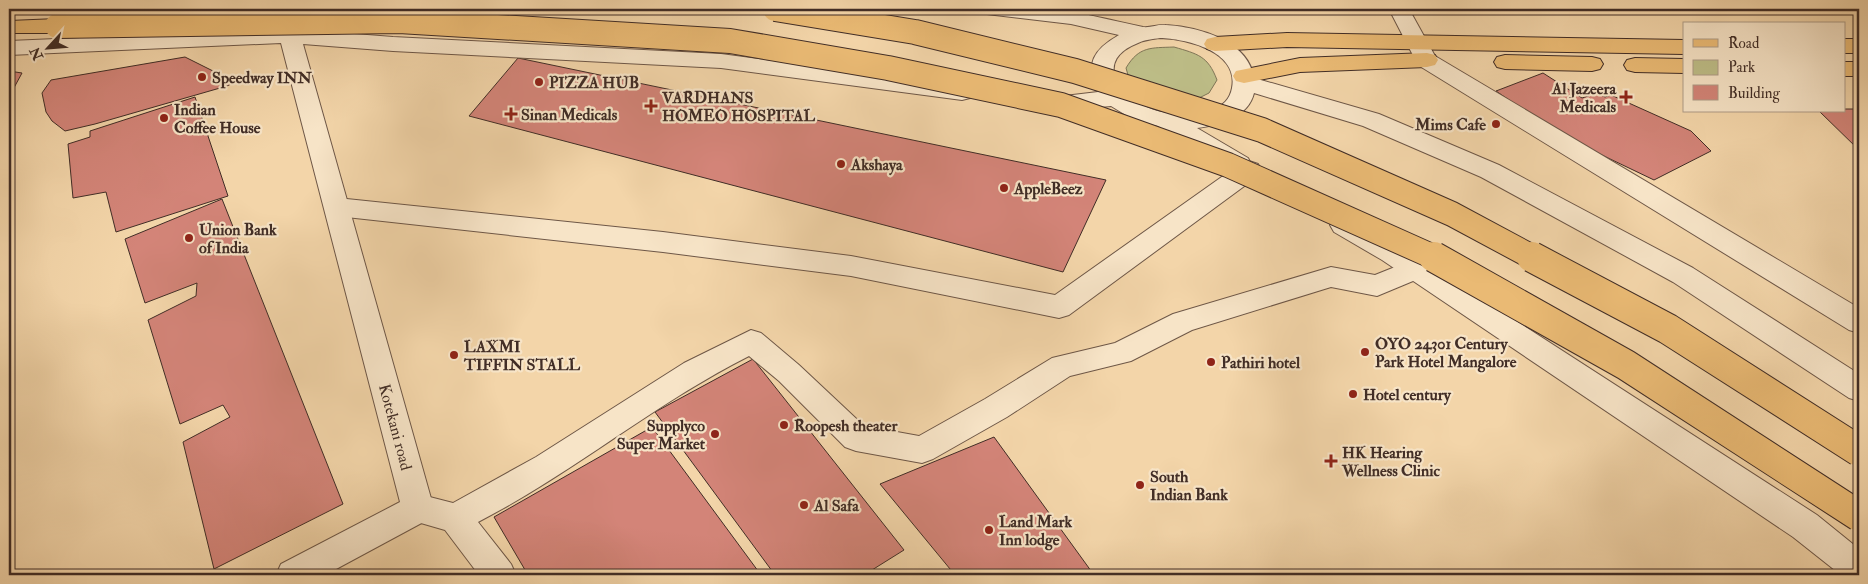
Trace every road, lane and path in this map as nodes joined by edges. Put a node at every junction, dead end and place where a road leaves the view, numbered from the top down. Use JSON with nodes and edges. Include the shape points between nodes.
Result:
{"nodes":[{"id":1,"x":775,"y":9,"type":"edge"},
{"id":2,"x":995,"y":9,"type":"edge"},
{"id":3,"x":1399,"y":9,"type":"edge"},
{"id":4,"x":9,"y":27,"type":"edge"},
{"id":5,"x":1142,"y":33,"type":"junction"},
{"id":6,"x":290,"y":36,"type":"junction"},
{"id":7,"x":1215,"y":44,"type":"junction"},
{"id":8,"x":1683,"y":46,"type":"edge"},
{"id":9,"x":1846,"y":46,"type":"edge"},
{"id":10,"x":1859,"y":46,"type":"edge"},
{"id":11,"x":9,"y":48,"type":"edge"},
{"id":12,"x":1420,"y":49,"type":"junction"},
{"id":13,"x":1683,"y":66,"type":"edge"},
{"id":14,"x":1846,"y":69,"type":"edge"},
{"id":15,"x":1859,"y":69,"type":"edge"},
{"id":16,"x":1245,"y":79,"type":"junction"},
{"id":17,"x":1115,"y":98,"type":"junction"},
{"id":18,"x":1166,"y":121,"type":"junction"},
{"id":19,"x":1250,"y":170,"type":"junction"},
{"id":20,"x":337,"y":207,"type":"junction"},
{"id":21,"x":1415,"y":269,"type":"junction"},
{"id":22,"x":1859,"y":322,"type":"edge"},
{"id":23,"x":1859,"y":390,"type":"edge"},
{"id":24,"x":1859,"y":451,"type":"edge"},
{"id":25,"x":418,"y":509,"type":"junction"},
{"id":26,"x":1859,"y":516,"type":"edge"},
{"id":27,"x":456,"y":518,"type":"junction"},
{"id":28,"x":1859,"y":569,"type":"edge"},
{"id":29,"x":292,"y":575,"type":"edge"},
{"id":30,"x":499,"y":575,"type":"edge"}],
"edges":[{"from":1,"to":24,"type":"main road","bridge":true,"via":[[915,32],[1065,69],[1262,130],[1452,214],[1668,329]]},
{"from":2,"to":5,"type":"street","via":[[1072,18]]},
{"from":3,"to":12,"type":"street"},
{"from":4,"to":26,"type":"main road","bridge":true,"via":[[399,21],[730,41],[888,68],[1060,105],[1228,165],[1424,251],[1626,365]]},
{"from":5,"to":7,"type":"street","via":[[1179,32]]},
{"from":5,"to":17,"type":"street","via":[[1124,38],[1103,58],[1100,71]]},
{"from":6,"to":11,"type":"street"},
{"from":6,"to":17,"type":"street","via":[[721,61],[1046,104]]},
{"from":6,"to":20,"type":"street","name":"Kotekani road"},
{"from":7,"to":12,"type":"main road","via":[[1287,40]]},
{"from":7,"to":16,"type":"street","via":[[1229,53]]},
{"from":8,"to":12,"type":"main road","via":[[1540,44]]},
{"from":9,"to":10,"type":"main road"},
{"from":12,"to":13,"type":"main road"},
{"from":12,"to":16,"type":"main road","via":[[1300,65]]},
{"from":12,"to":22,"type":"street"},
{"from":14,"to":15,"type":"main road"},
{"from":16,"to":18,"type":"street","via":[[1242,97],[1230,109],[1213,118],[1190,122]]},
{"from":16,"to":23,"type":"street","via":[[1371,120],[1490,171],[1683,275]]},
{"from":17,"to":18,"type":"street","via":[[1146,116]]},
{"from":18,"to":19,"type":"street"},
{"from":19,"to":20,"type":"street","via":[[1059,307],[850,266]]},
{"from":19,"to":21,"type":"street"},
{"from":20,"to":25,"type":"street","name":"Kotekani road"},
{"from":21,"to":27,"type":"street","via":[[1377,286],[1331,277],[1183,322],[1121,353],[1062,366],[922,450],[856,438],[751,341],[696,370],[495,499]]},
{"from":21,"to":28,"type":"street","via":[[1805,526]]},
{"from":25,"to":27,"type":"street"},
{"from":25,"to":29,"type":"street"},
{"from":27,"to":30,"type":"street"}]}
